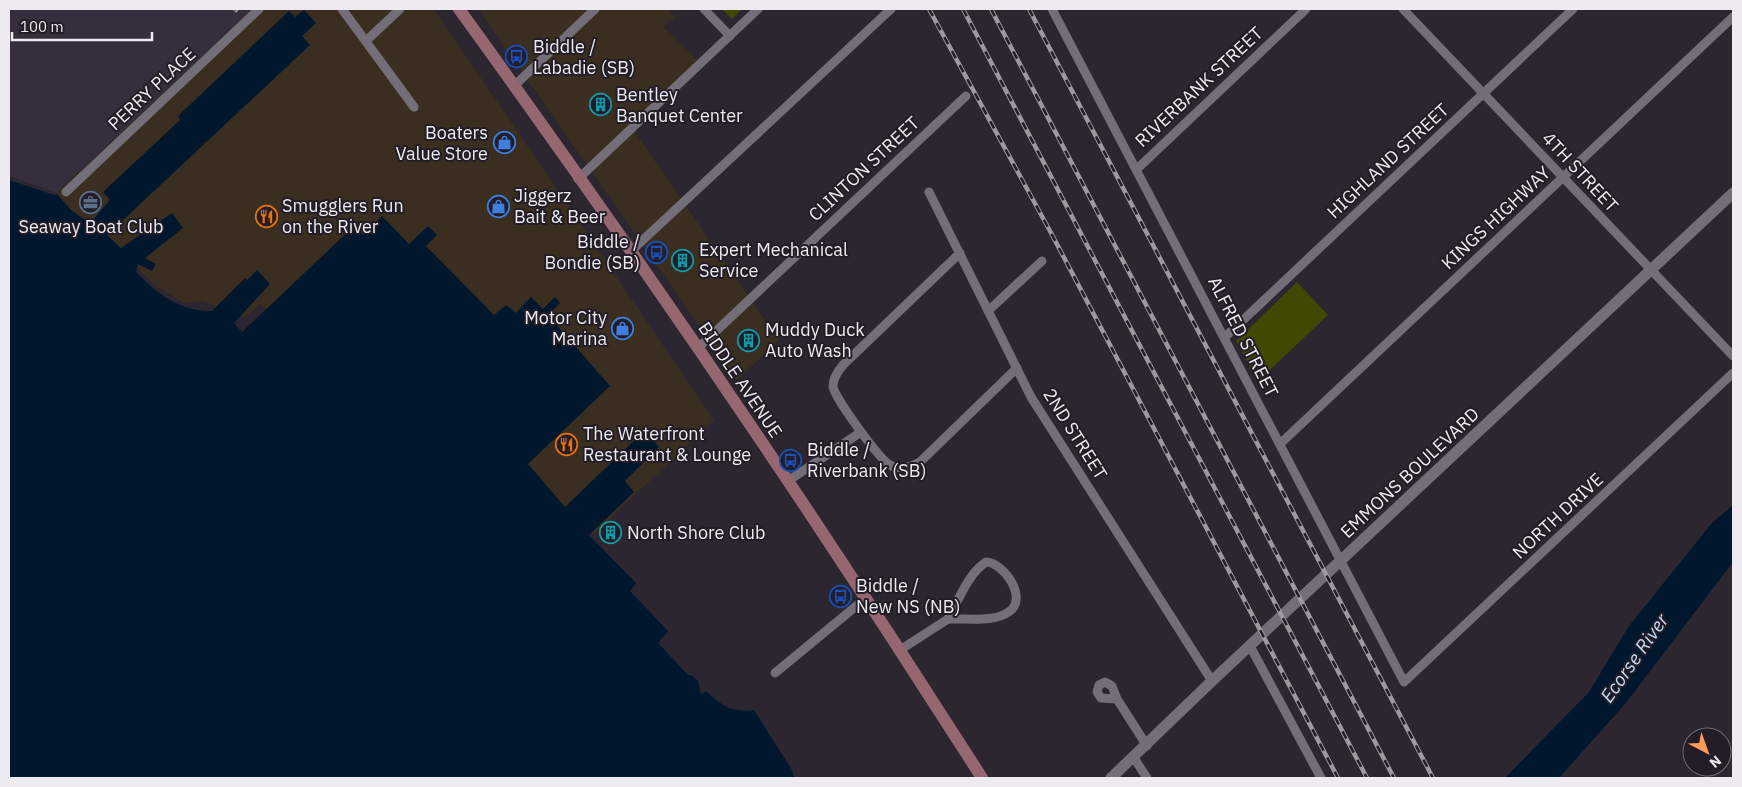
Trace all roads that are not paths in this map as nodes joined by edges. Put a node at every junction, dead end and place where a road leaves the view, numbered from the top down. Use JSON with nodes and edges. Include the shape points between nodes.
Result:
{"nodes":[{"id":1,"x":259,"y":9,"type":"edge"},
{"id":2,"x":342,"y":9,"type":"edge"},
{"id":3,"x":400,"y":9,"type":"edge"},
{"id":4,"x":459,"y":9,"type":"edge"},
{"id":5,"x":595,"y":9,"type":"edge"},
{"id":6,"x":704,"y":9,"type":"edge"},
{"id":7,"x":758,"y":9,"type":"edge"},
{"id":8,"x":891,"y":9,"type":"edge"},
{"id":9,"x":1306,"y":9,"type":"edge"},
{"id":10,"x":1403,"y":9,"type":"edge"},
{"id":11,"x":1573,"y":9,"type":"edge"},
{"id":12,"x":1055,"y":10,"type":"edge"},
{"id":13,"x":1733,"y":17,"type":"edge"},
{"id":14,"x":730,"y":36,"type":"junction"},
{"id":15,"x":366,"y":41,"type":"junction"},
{"id":16,"x":514,"y":86,"type":"junction"},
{"id":17,"x":1483,"y":94,"type":"junction"},
{"id":18,"x":966,"y":96,"type":"dead end"},
{"id":19,"x":414,"y":107,"type":"dead end"},
{"id":20,"x":1136,"y":169,"type":"junction"},
{"id":21,"x":1562,"y":177,"type":"junction"},
{"id":22,"x":578,"y":179,"type":"junction"},
{"id":23,"x":66,"y":192,"type":"dead end"},
{"id":24,"x":930,"y":192,"type":"dead end"},
{"id":25,"x":1733,"y":193,"type":"edge"},
{"id":26,"x":630,"y":252,"type":"junction"},
{"id":27,"x":960,"y":253,"type":"junction"},
{"id":28,"x":1042,"y":260,"type":"dead end"},
{"id":29,"x":1651,"y":271,"type":"junction"},
{"id":30,"x":988,"y":311,"type":"junction"},
{"id":31,"x":1225,"y":337,"type":"junction"},
{"id":32,"x":697,"y":349,"type":"junction"},
{"id":33,"x":1733,"y":356,"type":"edge"},
{"id":34,"x":1017,"y":368,"type":"junction"},
{"id":35,"x":1733,"y":373,"type":"edge"},
{"id":36,"x":861,"y":432,"type":"junction"},
{"id":37,"x":1281,"y":443,"type":"junction"},
{"id":38,"x":788,"y":481,"type":"junction"},
{"id":39,"x":1342,"y":561,"type":"junction"},
{"id":40,"x":866,"y":598,"type":"junction"},
{"id":41,"x":948,"y":619,"type":"junction"},
{"id":42,"x":1250,"y":646,"type":"junction"},
{"id":43,"x":900,"y":650,"type":"junction"},
{"id":44,"x":775,"y":673,"type":"dead end"},
{"id":45,"x":1212,"y":681,"type":"junction"},
{"id":46,"x":1404,"y":682,"type":"joint"},
{"id":47,"x":1117,"y":699,"type":"dead end"},
{"id":48,"x":1147,"y":746,"type":"junction"},
{"id":49,"x":1134,"y":758,"type":"junction"},
{"id":50,"x":982,"y":778,"type":"edge"},
{"id":51,"x":1111,"y":778,"type":"edge"},
{"id":52,"x":1147,"y":778,"type":"edge"},
{"id":53,"x":1321,"y":778,"type":"edge"}],
"edges":[{"from":1,"to":23,"type":"street","name":"PERRY PLACE"},
{"from":2,"to":15,"type":"street"},
{"from":3,"to":15,"type":"street"},
{"from":4,"to":16,"type":"main road","name":"BIDDLE AVENUE"},
{"from":5,"to":16,"type":"street"},
{"from":6,"to":14,"type":"street"},
{"from":7,"to":14,"type":"street"},
{"from":8,"to":26,"type":"street"},
{"from":9,"to":20,"type":"street","name":"RIVERBANK STREET"},
{"from":10,"to":17,"type":"street","name":"4TH STREET"},
{"from":11,"to":17,"type":"street","name":"HIGHLAND STREET"},
{"from":12,"to":20,"type":"street","name":"ALFRED STREET"},
{"from":13,"to":21,"type":"street","name":"KINGS HIGHWAY"},
{"from":14,"to":22,"type":"street"},
{"from":15,"to":19,"type":"street"},
{"from":16,"to":22,"type":"main road","name":"BIDDLE AVENUE"},
{"from":17,"to":21,"type":"street","name":"4TH STREET"},
{"from":17,"to":31,"type":"street","name":"HIGHLAND STREET"},
{"from":18,"to":32,"type":"street","name":"CLINTON STREET"},
{"from":20,"to":31,"type":"street","name":"ALFRED STREET"},
{"from":21,"to":29,"type":"street","name":"4TH STREET"},
{"from":21,"to":37,"type":"street","name":"KINGS HIGHWAY"},
{"from":22,"to":26,"type":"main road","name":"BIDDLE AVENUE"},
{"from":24,"to":27,"type":"street","name":"2ND STREET"},
{"from":25,"to":29,"type":"street","name":"EMMONS BOULEVARD"},
{"from":26,"to":32,"type":"main road","name":"BIDDLE AVENUE"},
{"from":27,"to":30,"type":"street","name":"2ND STREET"},
{"from":27,"to":36,"type":"street","via":[[838,371],[834,391]]},
{"from":28,"to":30,"type":"street"},
{"from":29,"to":33,"type":"street","name":"4TH STREET"},
{"from":29,"to":39,"type":"street","name":"EMMONS BOULEVARD"},
{"from":30,"to":34,"type":"street","name":"2ND STREET"},
{"from":31,"to":37,"type":"street","name":"ALFRED STREET"},
{"from":32,"to":38,"type":"main road","name":"BIDDLE AVENUE"},
{"from":34,"to":36,"type":"street","via":[[915,465],[901,468],[888,464],[876,454]]},
{"from":34,"to":45,"type":"street","name":"2ND STREET","via":[[1031,397]]},
{"from":35,"to":46,"type":"street","name":"NORTH DRIVE"},
{"from":36,"to":38,"type":"street"},
{"from":37,"to":39,"type":"street","name":"ALFRED STREET"},
{"from":38,"to":40,"type":"main road","name":"BIDDLE AVENUE"},
{"from":39,"to":42,"type":"street","name":"EMMONS BOULEVARD"},
{"from":39,"to":46,"type":"street","name":"ALFRED STREET"},
{"from":40,"to":43,"type":"main road","name":"BIDDLE AVENUE"},
{"from":40,"to":44,"type":"street"},
{"from":41,"to":41,"type":"street","via":[[991,618],[1010,612],[1015,606],[1015,589],[999,566],[986,562],[978,568]]},
{"from":41,"to":43,"type":"street"},
{"from":42,"to":45,"type":"street","name":"EMMONS BOULEVARD"},
{"from":42,"to":53,"type":"street"},
{"from":43,"to":50,"type":"main road","name":"BIDDLE AVENUE"},
{"from":45,"to":48,"type":"street","name":"EMMONS BOULEVARD"},
{"from":47,"to":48,"type":"street"},
{"from":48,"to":49,"type":"street","name":"EMMONS BOULEVARD"},
{"from":49,"to":51,"type":"street","name":"EMMONS BOULEVARD"},
{"from":49,"to":52,"type":"street"}]}
